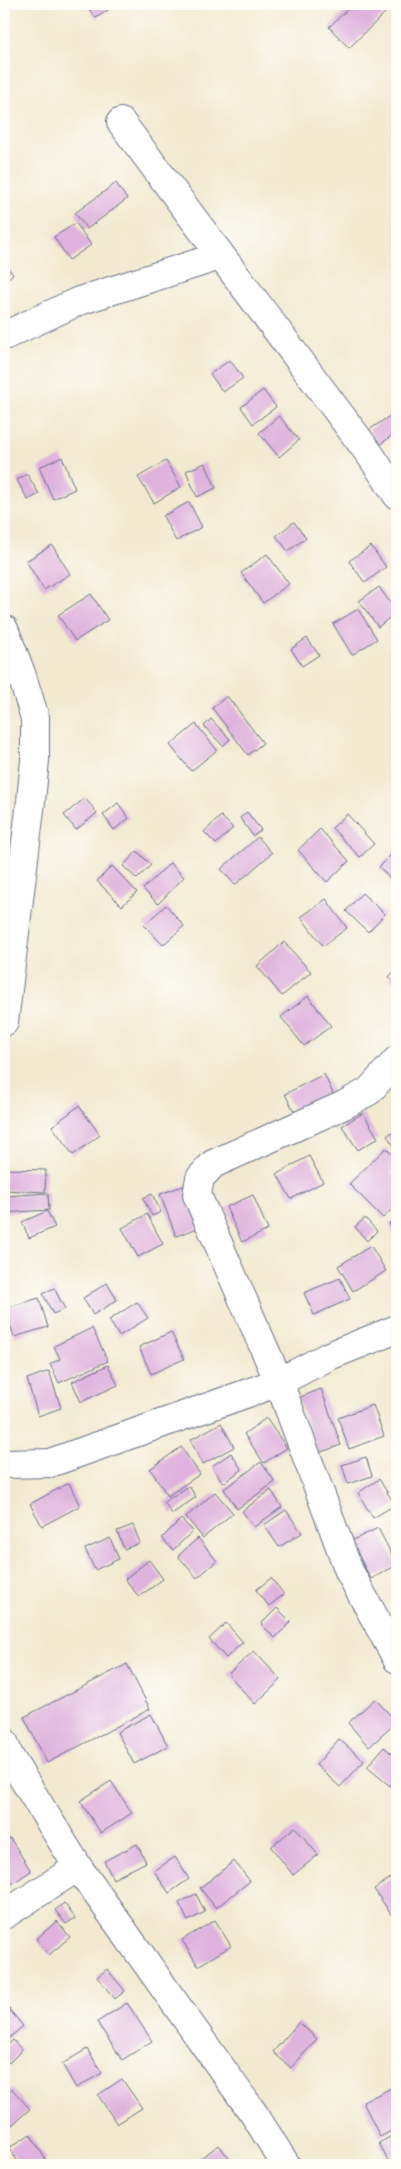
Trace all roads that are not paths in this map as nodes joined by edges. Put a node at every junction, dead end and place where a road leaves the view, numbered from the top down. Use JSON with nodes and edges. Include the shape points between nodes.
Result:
{"nodes":[{"id":1,"x":121,"y":122,"type":"dead end"},
{"id":2,"x":220,"y":256,"type":"junction"},
{"id":3,"x":4,"y":336,"type":"edge"},
{"id":4,"x":397,"y":495,"type":"edge"},
{"id":5,"x":4,"y":629,"type":"edge"},
{"id":6,"x":8,"y":962,"type":"edge"},
{"id":7,"x":4,"y":1022,"type":"edge"},
{"id":8,"x":397,"y":1060,"type":"edge"},
{"id":9,"x":397,"y":1329,"type":"edge"},
{"id":10,"x":279,"y":1382,"type":"junction"},
{"id":11,"x":4,"y":1464,"type":"edge"},
{"id":12,"x":397,"y":1659,"type":"edge"},
{"id":13,"x":4,"y":1742,"type":"edge"},
{"id":14,"x":78,"y":1867,"type":"junction"},
{"id":15,"x":4,"y":1915,"type":"edge"},
{"id":16,"x":286,"y":2165,"type":"edge"}],
"edges":[{"from":1,"to":2,"type":"street"},
{"from":2,"to":3,"type":"street","via":[[78,301]]},
{"from":2,"to":4,"type":"street"},
{"from":5,"to":6,"type":"street","via":[[35,718],[34,768]]},
{"from":6,"to":7,"type":"street"},
{"from":8,"to":10,"type":"street","via":[[369,1091],[212,1164],[200,1178],[198,1196]]},
{"from":9,"to":10,"type":"street","via":[[329,1356]]},
{"from":10,"to":11,"type":"street","via":[[50,1463]]},
{"from":10,"to":12,"type":"street","via":[[349,1571]]},
{"from":13,"to":14,"type":"street","via":[[9,1756]]},
{"from":14,"to":15,"type":"street"},
{"from":14,"to":16,"type":"street","via":[[254,2114]]}]}
